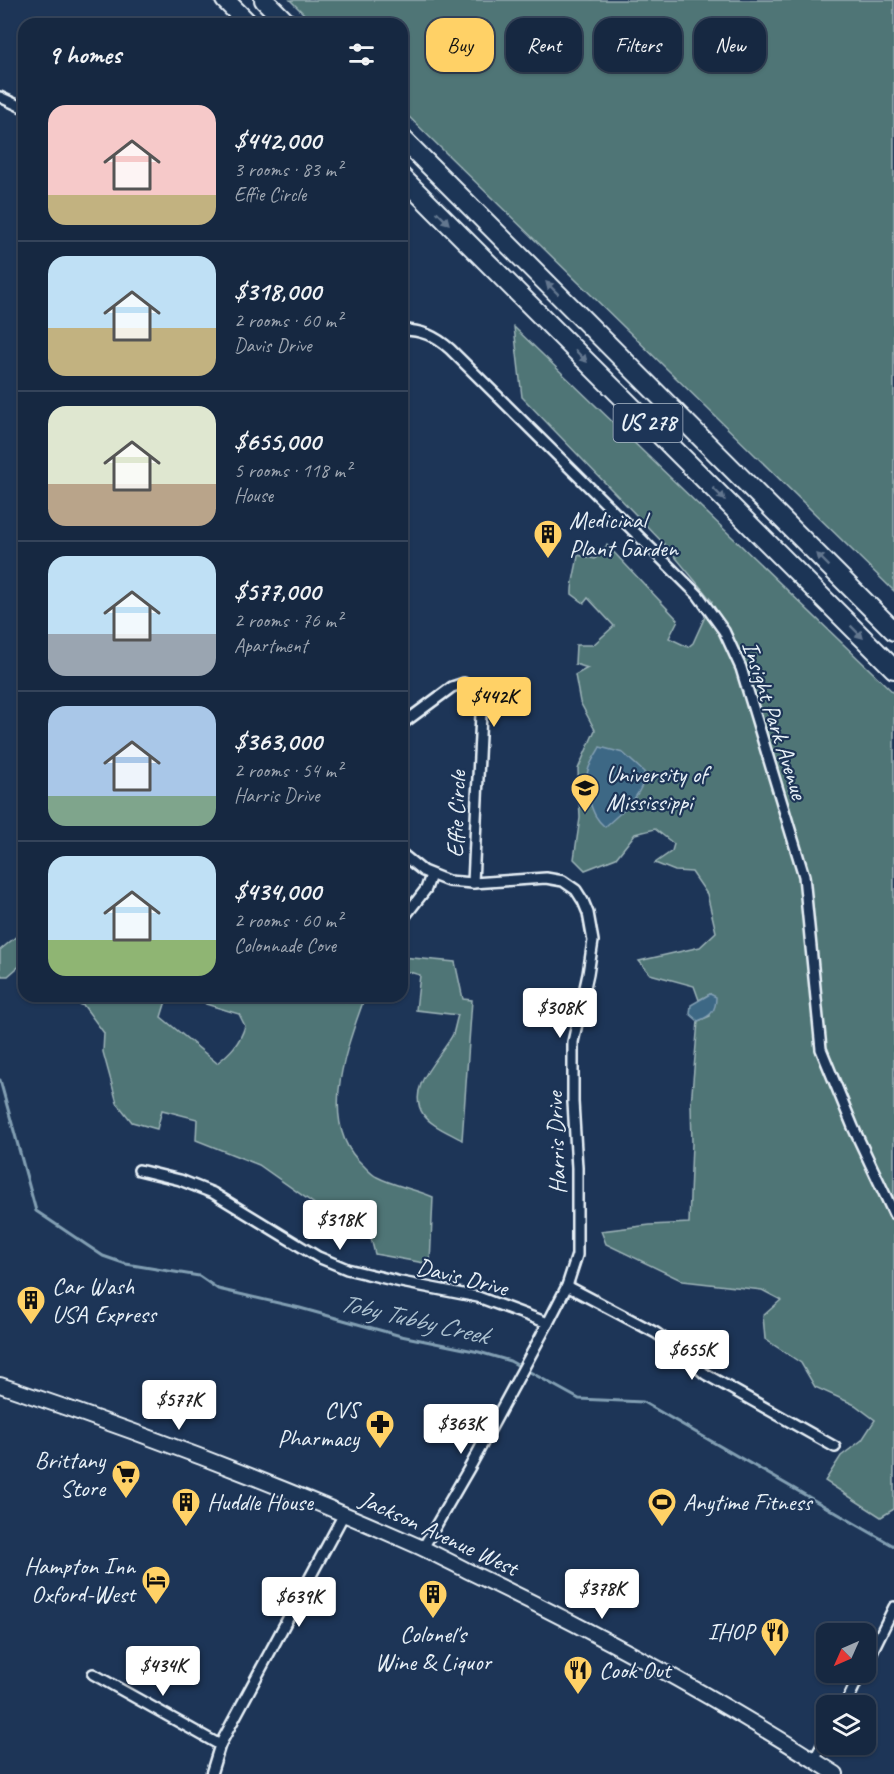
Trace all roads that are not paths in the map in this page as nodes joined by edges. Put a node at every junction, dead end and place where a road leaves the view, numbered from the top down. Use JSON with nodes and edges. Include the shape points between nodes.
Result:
{"nodes":[{"id":1,"x":225,"y":0,"type":"edge"},
{"id":2,"x":264,"y":0,"type":"edge"},
{"id":3,"x":243,"y":18,"type":"edge"},
{"id":4,"x":282,"y":18,"type":"edge"},
{"id":5,"x":0,"y":97,"type":"edge"},
{"id":6,"x":18,"y":105,"type":"edge"},
{"id":7,"x":408,"y":144,"type":"edge"},
{"id":8,"x":408,"y":183,"type":"edge"},
{"id":9,"x":408,"y":331,"type":"edge"},
{"id":10,"x":894,"y":631,"type":"edge"},
{"id":11,"x":894,"y":669,"type":"edge"},
{"id":12,"x":408,"y":720,"type":"edge"},
{"id":13,"x":408,"y":858,"type":"edge"},
{"id":14,"x":431,"y":875,"type":"junction"},
{"id":15,"x":473,"y":883,"type":"junction"},
{"id":16,"x":408,"y":912,"type":"edge"},
{"id":17,"x":139,"y":1170,"type":"dead end"},
{"id":18,"x":894,"y":1214,"type":"edge"},
{"id":19,"x":567,"y":1286,"type":"junction"},
{"id":20,"x":548,"y":1323,"type":"junction"},
{"id":21,"x":0,"y":1385,"type":"edge"},
{"id":22,"x":835,"y":1447,"type":"dead end"},
{"id":23,"x":344,"y":1514,"type":"junction"},
{"id":24,"x":423,"y":1548,"type":"junction"},
{"id":25,"x":894,"y":1607,"type":"edge"},
{"id":26,"x":876,"y":1644,"type":"edge"},
{"id":27,"x":93,"y":1674,"type":"dead end"},
{"id":28,"x":220,"y":1745,"type":"junction"},
{"id":29,"x":817,"y":1755,"type":"edge"},
{"id":30,"x":814,"y":1760,"type":"junction"},
{"id":31,"x":210,"y":1774,"type":"edge"},
{"id":32,"x":836,"y":1774,"type":"edge"}],
"edges":[{"from":1,"to":3,"type":"highway"},
{"from":2,"to":4,"type":"highway"},
{"from":5,"to":6,"type":"street"},
{"from":10,"to":7,"type":"highway","number":"US 278","one_way":true},
{"from":8,"to":11,"type":"highway","number":"US 278","one_way":true},
{"from":9,"to":18,"type":"street","name":"Insight Park Avenue","via":[[435,336],[450,349],[698,595],[724,631],[741,668],[804,876],[821,1049]]},
{"from":12,"to":15,"type":"street","name":"Effie Circle","via":[[452,687],[464,683],[477,699],[481,714]]},
{"from":13,"to":14,"type":"street","name":"Harris Drive"},
{"from":14,"to":15,"type":"street","name":"Harris Drive"},
{"from":14,"to":16,"type":"street","via":[[426,889]]},
{"from":15,"to":19,"type":"street","name":"Harris Drive","via":[[556,879],[576,890],[588,913],[592,941],[573,1042],[577,1255]]},
{"from":17,"to":20,"type":"street","name":"Davis Drive","via":[[213,1193],[318,1257],[347,1269],[478,1297]]},
{"from":19,"to":20,"type":"street","name":"Harris Drive"},
{"from":19,"to":22,"type":"street","via":[[656,1333],[705,1374]]},
{"from":20,"to":24,"type":"street","name":"Harris Drive"},
{"from":21,"to":23,"type":"main road","name":"Jackson Avenue West","via":[[143,1434]]},
{"from":23,"to":24,"type":"main road","name":"Jackson Avenue West"},
{"from":23,"to":28,"type":"street"},
{"from":24,"to":30,"type":"main road","name":"Jackson Avenue West","via":[[646,1661]]},
{"from":25,"to":26,"type":"street"},
{"from":27,"to":28,"type":"street"},
{"from":28,"to":31,"type":"street"},
{"from":29,"to":30,"type":"street"},
{"from":30,"to":32,"type":"main road","name":"Jackson Avenue West"}]}
